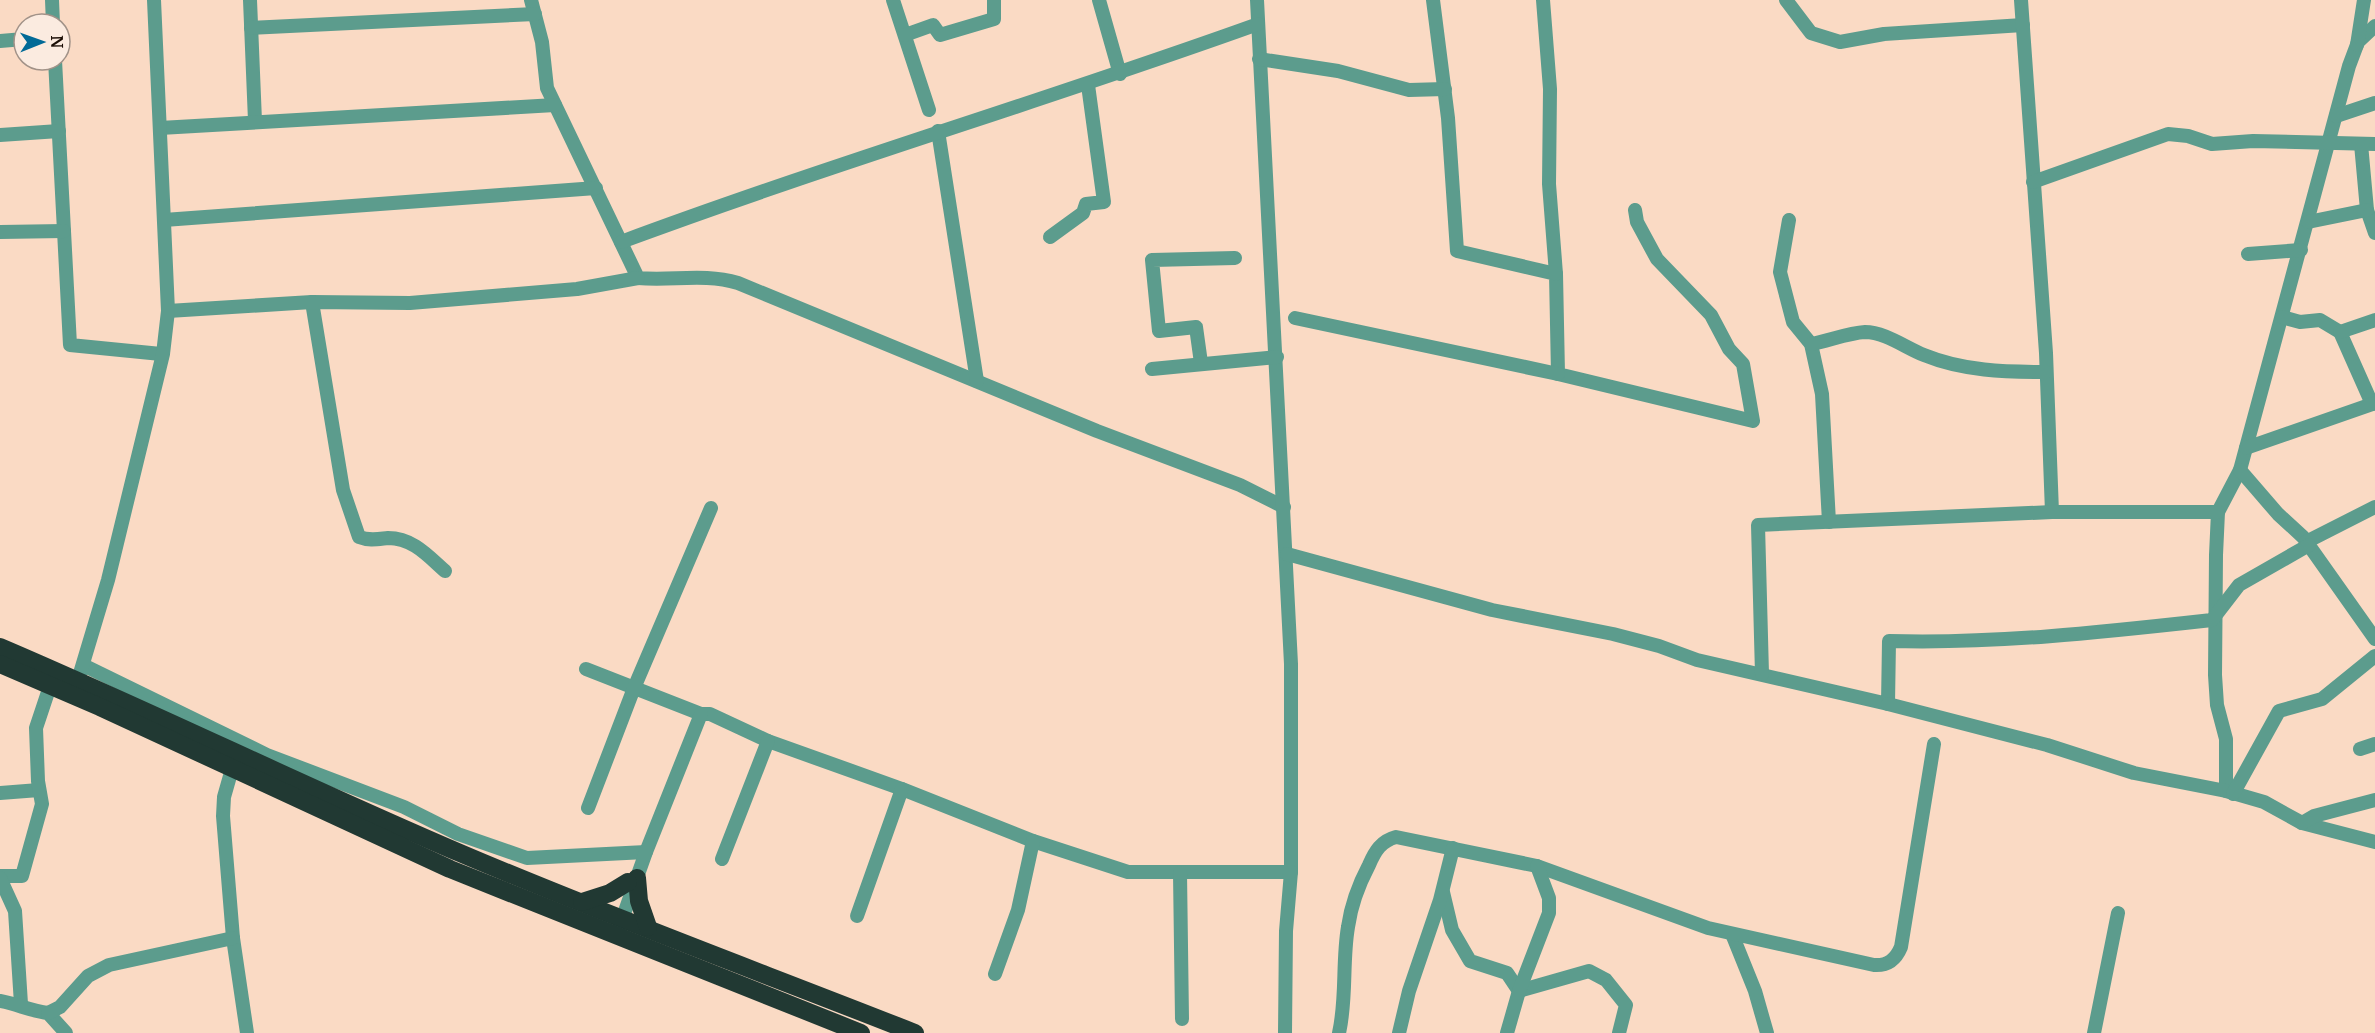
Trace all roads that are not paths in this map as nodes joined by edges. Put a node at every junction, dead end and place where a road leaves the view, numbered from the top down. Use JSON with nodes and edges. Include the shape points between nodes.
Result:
{"nodes":[{"id":1,"x":154,"y":0,"type":"edge"},
{"id":2,"x":249,"y":0,"type":"edge"},
{"id":3,"x":893,"y":0,"type":"edge"},
{"id":4,"x":994,"y":0,"type":"edge"},
{"id":5,"x":1099,"y":0,"type":"edge"},
{"id":6,"x":1257,"y":0,"type":"edge"},
{"id":7,"x":1433,"y":0,"type":"edge"},
{"id":8,"x":1543,"y":0,"type":"edge"},
{"id":9,"x":1786,"y":0,"type":"edge"},
{"id":10,"x":2021,"y":0,"type":"edge"},
{"id":11,"x":2364,"y":0,"type":"edge"},
{"id":12,"x":533,"y":7,"type":"edge"},
{"id":13,"x":1258,"y":24,"type":"junction"},
{"id":14,"x":2023,"y":25,"type":"junction"},
{"id":15,"x":2375,"y":26,"type":"edge"},
{"id":16,"x":251,"y":28,"type":"junction"},
{"id":17,"x":905,"y":35,"type":"junction"},
{"id":18,"x":2357,"y":45,"type":"junction"},
{"id":19,"x":1259,"y":59,"type":"junction"},
{"id":20,"x":56,"y":72,"type":"edge"},
{"id":21,"x":1120,"y":74,"type":"junction"},
{"id":22,"x":1088,"y":85,"type":"junction"},
{"id":23,"x":1445,"y":89,"type":"junction"},
{"id":24,"x":2375,"y":103,"type":"edge"},
{"id":25,"x":555,"y":105,"type":"junction"},
{"id":26,"x":929,"y":110,"type":"dead end"},
{"id":27,"x":2336,"y":116,"type":"junction"},
{"id":28,"x":255,"y":121,"type":"junction"},
{"id":29,"x":160,"y":128,"type":"junction"},
{"id":30,"x":59,"y":131,"type":"junction"},
{"id":31,"x":938,"y":131,"type":"junction"},
{"id":32,"x":0,"y":135,"type":"edge"},
{"id":33,"x":2329,"y":143,"type":"junction"},
{"id":34,"x":2361,"y":144,"type":"junction"},
{"id":35,"x":2375,"y":144,"type":"edge"},
{"id":36,"x":2033,"y":182,"type":"junction"},
{"id":37,"x":596,"y":188,"type":"junction"},
{"id":38,"x":1635,"y":210,"type":"dead end"},
{"id":39,"x":2367,"y":210,"type":"junction"},
{"id":40,"x":164,"y":220,"type":"junction"},
{"id":41,"x":1789,"y":220,"type":"dead end"},
{"id":42,"x":2308,"y":222,"type":"junction"},
{"id":43,"x":64,"y":231,"type":"junction"},
{"id":44,"x":0,"y":232,"type":"edge"},
{"id":45,"x":2375,"y":233,"type":"edge"},
{"id":46,"x":1050,"y":237,"type":"dead end"},
{"id":47,"x":621,"y":242,"type":"junction"},
{"id":48,"x":2301,"y":250,"type":"junction"},
{"id":49,"x":2248,"y":254,"type":"dead end"},
{"id":50,"x":1235,"y":258,"type":"dead end"},
{"id":51,"x":1556,"y":274,"type":"junction"},
{"id":52,"x":638,"y":278,"type":"junction"},
{"id":53,"x":312,"y":302,"type":"junction"},
{"id":54,"x":168,"y":311,"type":"junction"},
{"id":55,"x":2282,"y":317,"type":"junction"},
{"id":56,"x":1295,"y":318,"type":"dead end"},
{"id":57,"x":2375,"y":320,"type":"edge"},
{"id":58,"x":2340,"y":332,"type":"junction"},
{"id":59,"x":1811,"y":344,"type":"junction"},
{"id":60,"x":161,"y":354,"type":"junction"},
{"id":61,"x":1277,"y":357,"type":"junction"},
{"id":62,"x":1201,"y":363,"type":"junction"},
{"id":63,"x":1152,"y":369,"type":"dead end"},
{"id":64,"x":2046,"y":372,"type":"junction"},
{"id":65,"x":1558,"y":374,"type":"junction"},
{"id":66,"x":977,"y":381,"type":"junction"},
{"id":67,"x":2374,"y":404,"type":"edge"},
{"id":68,"x":2246,"y":448,"type":"junction"},
{"id":69,"x":2240,"y":470,"type":"junction"},
{"id":70,"x":1284,"y":507,"type":"junction"},
{"id":71,"x":2375,"y":507,"type":"edge"},
{"id":72,"x":711,"y":508,"type":"dead end"},
{"id":73,"x":2052,"y":512,"type":"junction"},
{"id":74,"x":2218,"y":512,"type":"junction"},
{"id":75,"x":1829,"y":522,"type":"junction"},
{"id":76,"x":2308,"y":543,"type":"junction"},
{"id":77,"x":1287,"y":554,"type":"junction"},
{"id":78,"x":445,"y":572,"type":"dead end"},
{"id":79,"x":2218,"y":612,"type":"junction"},
{"id":80,"x":2375,"y":639,"type":"edge"},
{"id":81,"x":0,"y":646,"type":"edge"},
{"id":82,"x":2375,"y":656,"type":"edge"},
{"id":83,"x":1,"y":667,"type":"edge"},
{"id":84,"x":586,"y":669,"type":"dead end"},
{"id":85,"x":81,"y":672,"type":"junction"},
{"id":86,"x":1762,"y":674,"type":"junction"},
{"id":87,"x":50,"y":686,"type":"junction"},
{"id":88,"x":634,"y":688,"type":"junction"},
{"id":89,"x":1888,"y":704,"type":"junction"},
{"id":90,"x":701,"y":714,"type":"junction"},
{"id":91,"x":768,"y":741,"type":"junction"},
{"id":92,"x":1934,"y":744,"type":"dead end"},
{"id":93,"x":2375,"y":744,"type":"edge"},
{"id":94,"x":2360,"y":749,"type":"dead end"},
{"id":95,"x":232,"y":769,"type":"junction"},
{"id":96,"x":902,"y":789,"type":"junction"},
{"id":97,"x":39,"y":790,"type":"junction"},
{"id":98,"x":0,"y":792,"type":"edge"},
{"id":99,"x":2229,"y":792,"type":"junction"},
{"id":100,"x":2375,"y":800,"type":"edge"},
{"id":101,"x":588,"y":808,"type":"dead end"},
{"id":102,"x":2302,"y":823,"type":"junction"},
{"id":103,"x":1033,"y":841,"type":"junction"},
{"id":104,"x":2375,"y":842,"type":"edge"},
{"id":105,"x":1453,"y":848,"type":"junction"},
{"id":106,"x":645,"y":856,"type":"junction"},
{"id":107,"x":722,"y":859,"type":"dead end"},
{"id":108,"x":1537,"y":866,"type":"junction"},
{"id":109,"x":1291,"y":872,"type":"junction"},
{"id":110,"x":1180,"y":873,"type":"junction"},
{"id":111,"x":0,"y":877,"type":"edge"},
{"id":112,"x":633,"y":880,"type":"junction"},
{"id":113,"x":1443,"y":889,"type":"junction"},
{"id":114,"x":582,"y":902,"type":"junction"},
{"id":115,"x":2118,"y":913,"type":"dead end"},
{"id":116,"x":857,"y":916,"type":"dead end"},
{"id":117,"x":616,"y":925,"type":"junction"},
{"id":118,"x":648,"y":927,"type":"junction"},
{"id":119,"x":1732,"y":934,"type":"junction"},
{"id":120,"x":233,"y":938,"type":"junction"},
{"id":121,"x":995,"y":974,"type":"dead end"},
{"id":122,"x":1519,"y":991,"type":"junction"},
{"id":123,"x":0,"y":1001,"type":"edge"},
{"id":124,"x":21,"y":1004,"type":"junction"},
{"id":125,"x":48,"y":1013,"type":"junction"},
{"id":126,"x":1182,"y":1018,"type":"dead end"},
{"id":127,"x":66,"y":1033,"type":"edge"},
{"id":128,"x":247,"y":1033,"type":"edge"},
{"id":129,"x":861,"y":1033,"type":"edge"},
{"id":130,"x":915,"y":1033,"type":"edge"},
{"id":131,"x":1285,"y":1033,"type":"edge"},
{"id":132,"x":1339,"y":1033,"type":"edge"},
{"id":133,"x":1399,"y":1033,"type":"edge"},
{"id":134,"x":1507,"y":1033,"type":"edge"},
{"id":135,"x":1618,"y":1033,"type":"edge"},
{"id":136,"x":1767,"y":1033,"type":"edge"},
{"id":137,"x":2094,"y":1033,"type":"edge"}],
"edges":[{"from":1,"to":29,"type":"street"},
{"from":2,"to":16,"type":"street"},
{"from":3,"to":17,"type":"street"},
{"from":4,"to":17,"type":"street","via":[[994,19],[940,35],[933,25]]},
{"from":5,"to":21,"type":"street"},
{"from":6,"to":13,"type":"street"},
{"from":7,"to":23,"type":"street"},
{"from":8,"to":51,"type":"street"},
{"from":9,"to":14,"type":"street","via":[[1811,33],[1840,42],[1884,34]]},
{"from":10,"to":14,"type":"street"},
{"from":11,"to":18,"type":"street"},
{"from":12,"to":16,"type":"street"},
{"from":12,"to":25,"type":"street","via":[[542,42],[546,88]]},
{"from":13,"to":19,"type":"street"},
{"from":13,"to":21,"type":"street"},
{"from":14,"to":36,"type":"street"},
{"from":15,"to":18,"type":"street"},
{"from":16,"to":28,"type":"street"},
{"from":17,"to":26,"type":"street"},
{"from":18,"to":27,"type":"street"},
{"from":19,"to":23,"type":"street","via":[[1338,71],[1409,90]]},
{"from":19,"to":61,"type":"street"},
{"from":20,"to":30,"type":"street"},
{"from":21,"to":22,"type":"street"},
{"from":22,"to":31,"type":"street"},
{"from":22,"to":46,"type":"street","via":[[1104,202],[1086,204],[1083,213]]},
{"from":23,"to":51,"type":"street","via":[[1457,251]]},
{"from":24,"to":27,"type":"street"},
{"from":25,"to":28,"type":"street"},
{"from":25,"to":37,"type":"street"},
{"from":27,"to":33,"type":"street"},
{"from":28,"to":29,"type":"street"},
{"from":29,"to":40,"type":"street"},
{"from":30,"to":32,"type":"street"},
{"from":30,"to":43,"type":"street"},
{"from":31,"to":47,"type":"street","via":[[765,188]]},
{"from":31,"to":66,"type":"street"},
{"from":33,"to":34,"type":"street"},
{"from":33,"to":36,"type":"street","via":[[2212,144],[2168,134]]},
{"from":33,"to":42,"type":"street"},
{"from":34,"to":35,"type":"street"},
{"from":34,"to":39,"type":"street"},
{"from":36,"to":64,"type":"street"},
{"from":37,"to":40,"type":"street"},
{"from":37,"to":47,"type":"street"},
{"from":38,"to":65,"type":"street","via":[[1637,222],[1657,259],[1711,315],[1743,364],[1753,421]]},
{"from":39,"to":42,"type":"street"},
{"from":39,"to":45,"type":"street"},
{"from":40,"to":54,"type":"street"},
{"from":41,"to":59,"type":"street","via":[[1780,272],[1793,322]]},
{"from":42,"to":48,"type":"street"},
{"from":43,"to":44,"type":"street"},
{"from":43,"to":60,"type":"street","via":[[70,345]]},
{"from":47,"to":52,"type":"street"},
{"from":48,"to":49,"type":"street"},
{"from":48,"to":55,"type":"street"},
{"from":50,"to":62,"type":"street","via":[[1152,260],[1159,331],[1196,327]]},
{"from":51,"to":65,"type":"street"},
{"from":52,"to":53,"type":"street","via":[[577,289],[410,303]]},
{"from":52,"to":66,"type":"street","via":[[719,277]]},
{"from":53,"to":54,"type":"street"},
{"from":53,"to":78,"type":"street","via":[[343,490],[359,537],[408,542]]},
{"from":54,"to":60,"type":"street"},
{"from":55,"to":58,"type":"street","via":[[2300,322],[2320,320]]},
{"from":55,"to":68,"type":"street"},
{"from":56,"to":65,"type":"street"},
{"from":57,"to":58,"type":"street"},
{"from":58,"to":67,"type":"street"},
{"from":59,"to":64,"type":"street","via":[[1865,332],[1964,367]]},
{"from":59,"to":75,"type":"street","via":[[1822,394]]},
{"from":60,"to":85,"type":"street","via":[[108,580]]},
{"from":61,"to":62,"type":"street"},
{"from":61,"to":70,"type":"street"},
{"from":62,"to":63,"type":"street"},
{"from":64,"to":73,"type":"street"},
{"from":66,"to":70,"type":"street","via":[[1240,485]]},
{"from":67,"to":68,"type":"street"},
{"from":68,"to":69,"type":"street"},
{"from":69,"to":74,"type":"street"},
{"from":69,"to":76,"type":"street"},
{"from":70,"to":77,"type":"street"},
{"from":71,"to":76,"type":"street"},
{"from":72,"to":88,"type":"street"},
{"from":73,"to":74,"type":"street"},
{"from":73,"to":75,"type":"street"},
{"from":74,"to":79,"type":"street"},
{"from":75,"to":86,"type":"street","via":[[1758,525]]},
{"from":76,"to":79,"type":"street","via":[[2239,585]]},
{"from":76,"to":80,"type":"street"},
{"from":77,"to":86,"type":"street","via":[[1492,610],[1613,634],[1697,660]]},
{"from":77,"to":109,"type":"street"},
{"from":79,"to":89,"type":"street","via":[[2212,620],[2064,636],[1888,641]]},
{"from":79,"to":99,"type":"street","via":[[2215,675],[2217,705],[2226,739]]},
{"from":81,"to":85,"type":"highway"},
{"from":82,"to":99,"type":"street","via":[[2322,699],[2279,711]]},
{"from":83,"to":87,"type":"highway"},
{"from":84,"to":88,"type":"street"},
{"from":85,"to":106,"type":"street","via":[[267,755],[404,807],[458,834],[527,858]]},
{"from":85,"to":114,"type":"highway","via":[[278,773]]},
{"from":86,"to":89,"type":"street"},
{"from":87,"to":95,"type":"highway"},
{"from":87,"to":97,"type":"street","via":[[36,728]]},
{"from":88,"to":90,"type":"street"},
{"from":88,"to":101,"type":"street"},
{"from":89,"to":99,"type":"street","via":[[2047,745],[2134,773]]},
{"from":90,"to":91,"type":"street","via":[[710,714]]},
{"from":90,"to":106,"type":"street"},
{"from":91,"to":96,"type":"street"},
{"from":91,"to":107,"type":"street"},
{"from":92,"to":119,"type":"street","via":[[1897,956],[1881,965]]},
{"from":93,"to":94,"type":"street"},
{"from":95,"to":117,"type":"highway","via":[[450,869]]},
{"from":95,"to":120,"type":"street","via":[[224,797],[224,816]]},
{"from":96,"to":103,"type":"street"},
{"from":96,"to":116,"type":"street"},
{"from":97,"to":98,"type":"street"},
{"from":97,"to":111,"type":"street","via":[[39,820],[22,876]]},
{"from":99,"to":102,"type":"street","via":[[2264,802]]},
{"from":100,"to":102,"type":"street","via":[[2314,816]]},
{"from":102,"to":104,"type":"street"},
{"from":103,"to":110,"type":"street","via":[[1128,872]]},
{"from":103,"to":121,"type":"street","via":[[1018,910]]},
{"from":105,"to":108,"type":"street"},
{"from":105,"to":113,"type":"street"},
{"from":105,"to":132,"type":"street","via":[[1396,837],[1387,839],[1375,853],[1347,927],[1345,1007]]},
{"from":106,"to":112,"type":"street"},
{"from":108,"to":119,"type":"street"},
{"from":108,"to":122,"type":"street","via":[[1549,898],[1549,913]]},
{"from":109,"to":110,"type":"street"},
{"from":109,"to":131,"type":"street"},
{"from":110,"to":126,"type":"street"},
{"from":111,"to":124,"type":"street","via":[[15,910]]},
{"from":112,"to":114,"type":"highway"},
{"from":112,"to":117,"type":"street"},
{"from":112,"to":118,"type":"highway"},
{"from":113,"to":122,"type":"street","via":[[1452,930],[1470,961],[1507,973]]},
{"from":113,"to":133,"type":"street"},
{"from":114,"to":117,"type":"highway"},
{"from":115,"to":137,"type":"street"},
{"from":117,"to":118,"type":"highway"},
{"from":117,"to":129,"type":"highway"},
{"from":118,"to":130,"type":"highway"},
{"from":119,"to":136,"type":"street"},
{"from":120,"to":125,"type":"street","via":[[109,965],[88,976],[60,1007]]},
{"from":120,"to":128,"type":"street"},
{"from":122,"to":134,"type":"street"},
{"from":122,"to":135,"type":"street","via":[[1590,971],[1606,980],[1626,1005]]},
{"from":123,"to":124,"type":"street"},
{"from":124,"to":125,"type":"street"},
{"from":125,"to":127,"type":"street"}]}
